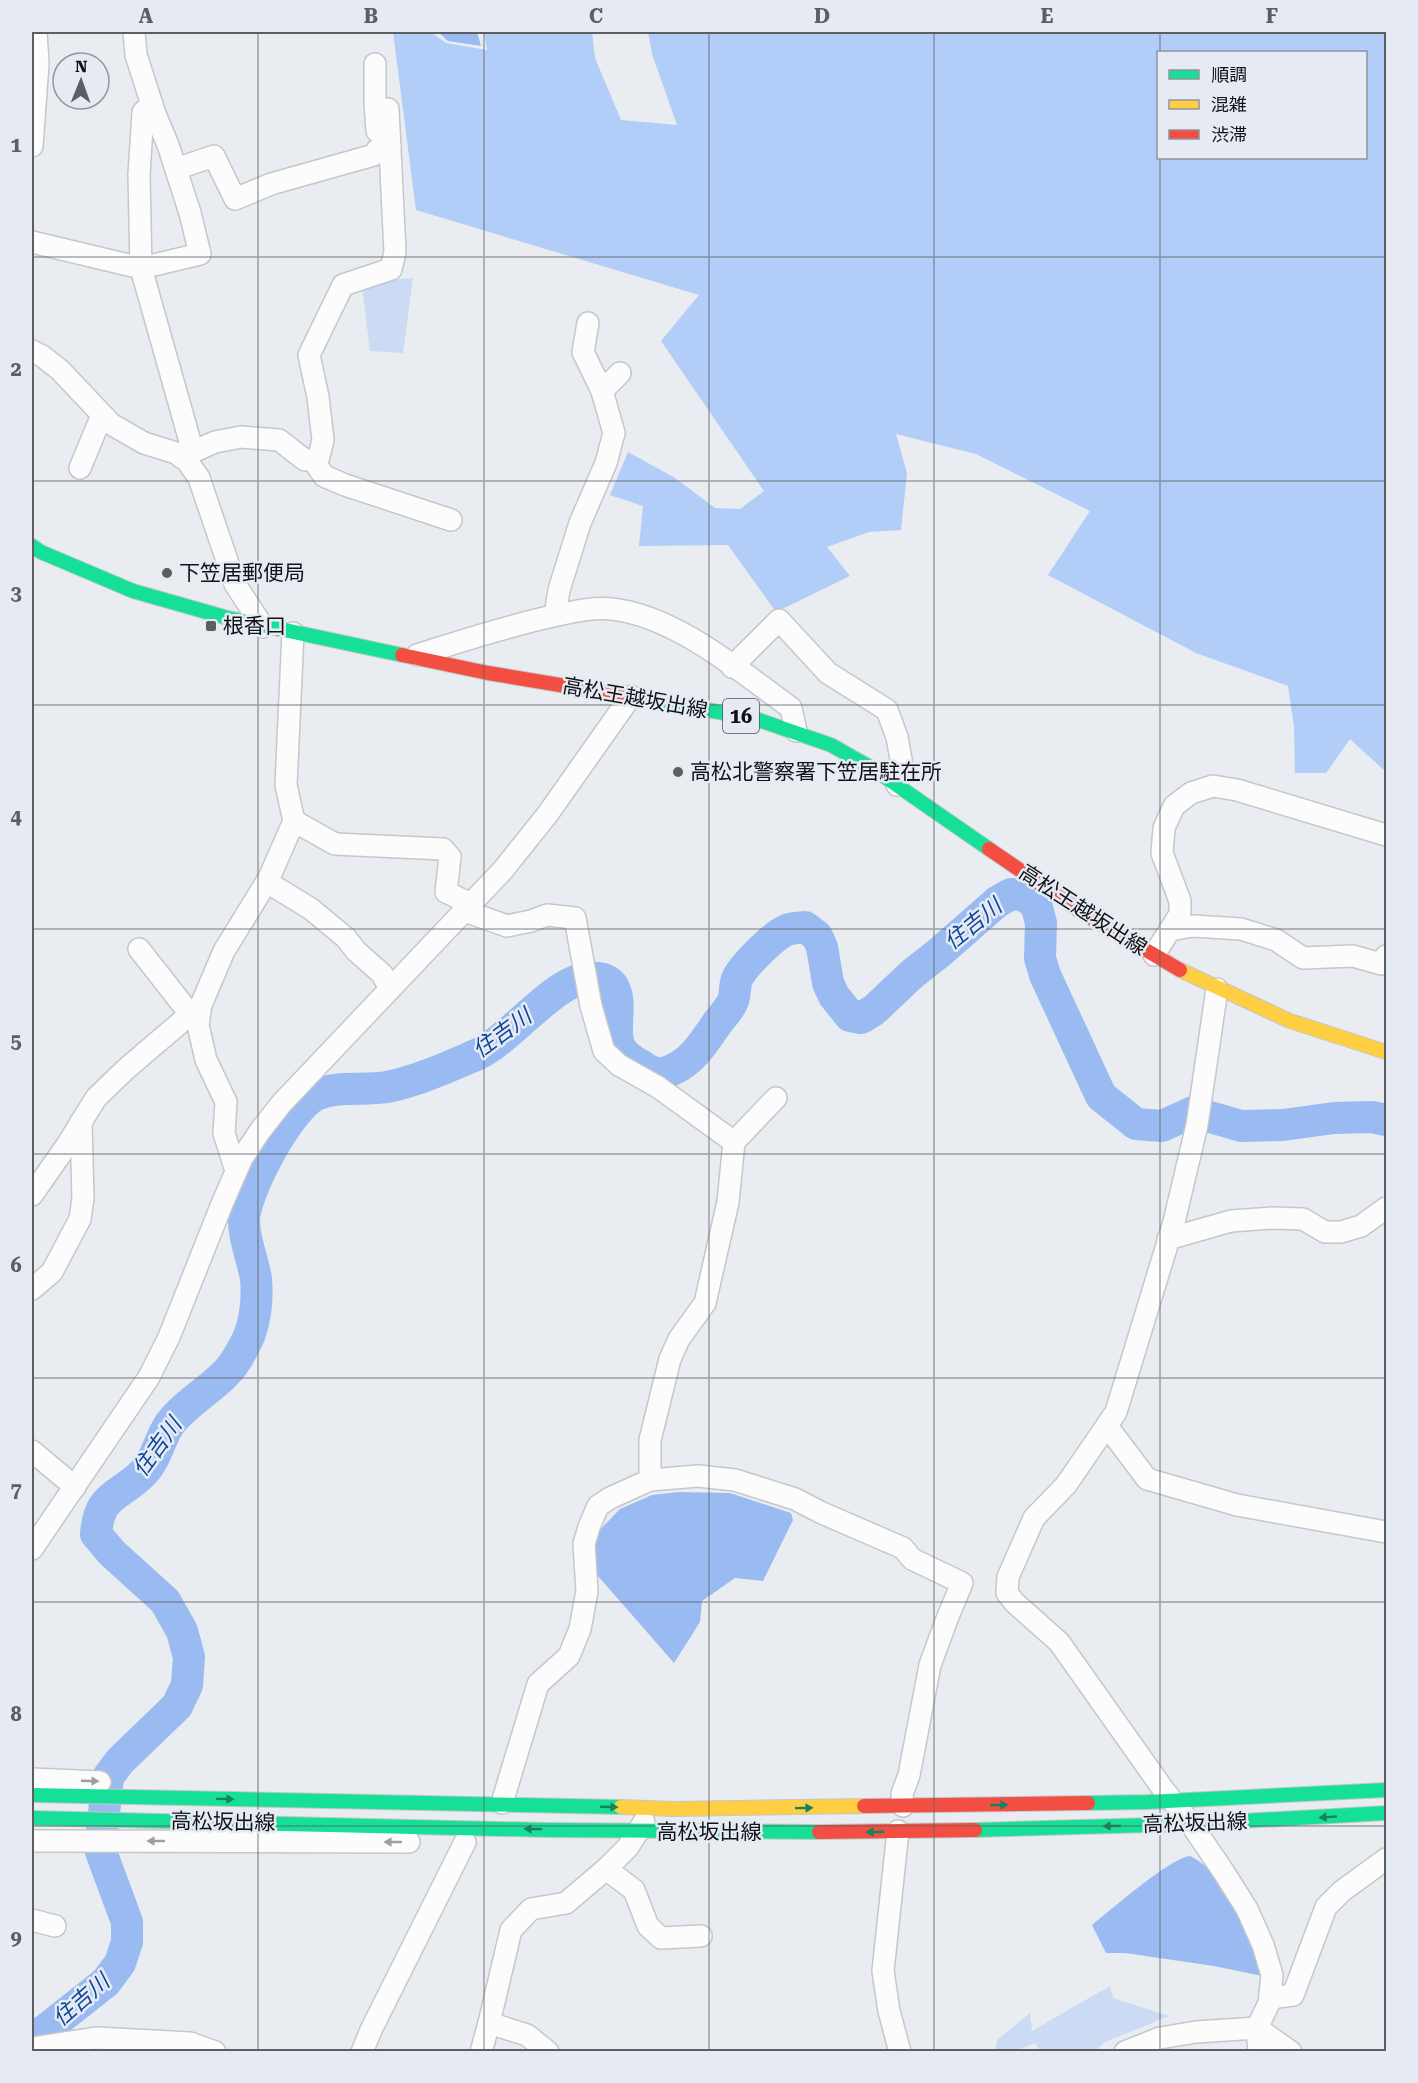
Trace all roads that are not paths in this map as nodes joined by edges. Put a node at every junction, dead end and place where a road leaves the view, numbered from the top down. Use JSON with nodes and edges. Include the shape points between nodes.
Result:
{"nodes":[{"id":1,"x":36,"y":32,"type":"edge"},
{"id":2,"x":134,"y":32,"type":"edge"},
{"id":3,"x":375,"y":64,"type":"dead end"},
{"id":4,"x":152,"y":104,"type":"junction"},
{"id":5,"x":388,"y":109,"type":"dead end"},
{"id":6,"x":32,"y":146,"type":"edge"},
{"id":7,"x":384,"y":148,"type":"junction"},
{"id":8,"x":176,"y":169,"type":"junction"},
{"id":9,"x":32,"y":242,"type":"edge"},
{"id":10,"x":141,"y":268,"type":"junction"},
{"id":11,"x":588,"y":323,"type":"dead end"},
{"id":12,"x":32,"y":351,"type":"edge"},
{"id":13,"x":620,"y":373,"type":"dead end"},
{"id":14,"x":602,"y":392,"type":"junction"},
{"id":15,"x":102,"y":415,"type":"junction"},
{"id":16,"x":187,"y":454,"type":"junction"},
{"id":17,"x":313,"y":460,"type":"junction"},
{"id":18,"x":80,"y":468,"type":"dead end"},
{"id":19,"x":451,"y":520,"type":"dead end"},
{"id":20,"x":32,"y":546,"type":"edge"},
{"id":21,"x":555,"y":615,"type":"junction"},
{"id":22,"x":263,"y":627,"type":"junction"},
{"id":23,"x":294,"y":633,"type":"junction"},
{"id":24,"x":410,"y":657,"type":"junction"},
{"id":25,"x":732,"y":666,"type":"junction"},
{"id":26,"x":631,"y":696,"type":"junction"},
{"id":27,"x":796,"y":731,"type":"junction"},
{"id":28,"x":897,"y":785,"type":"junction"},
{"id":29,"x":294,"y":821,"type":"junction"},
{"id":30,"x":1386,"y":835,"type":"edge"},
{"id":31,"x":267,"y":882,"type":"junction"},
{"id":32,"x":468,"y":908,"type":"junction"},
{"id":33,"x":1170,"y":930,"type":"junction"},
{"id":34,"x":139,"y":949,"type":"dead end"},
{"id":35,"x":1154,"y":955,"type":"junction"},
{"id":36,"x":1386,"y":956,"type":"edge"},
{"id":37,"x":390,"y":989,"type":"junction"},
{"id":38,"x":1217,"y":989,"type":"junction"},
{"id":39,"x":195,"y":1010,"type":"junction"},
{"id":40,"x":1386,"y":1052,"type":"edge"},
{"id":41,"x":776,"y":1098,"type":"dead end"},
{"id":42,"x":81,"y":1122,"type":"junction"},
{"id":43,"x":734,"y":1142,"type":"junction"},
{"id":44,"x":236,"y":1171,"type":"junction"},
{"id":45,"x":32,"y":1195,"type":"edge"},
{"id":46,"x":1386,"y":1208,"type":"edge"},
{"id":47,"x":1168,"y":1239,"type":"junction"},
{"id":48,"x":32,"y":1289,"type":"edge"},
{"id":49,"x":1107,"y":1426,"type":"junction"},
{"id":50,"x":32,"y":1451,"type":"edge"},
{"id":51,"x":650,"y":1480,"type":"junction"},
{"id":52,"x":75,"y":1487,"type":"junction"},
{"id":53,"x":1386,"y":1532,"type":"edge"},
{"id":54,"x":32,"y":1549,"type":"edge"},
{"id":55,"x":32,"y":1779,"type":"edge"},
{"id":56,"x":1386,"y":1790,"type":"edge"},
{"id":57,"x":32,"y":1796,"type":"edge"},
{"id":58,"x":1172,"y":1801,"type":"junction"},
{"id":59,"x":494,"y":1803,"type":"junction"},
{"id":60,"x":903,"y":1806,"type":"junction"},
{"id":61,"x":650,"y":1808,"type":"junction"},
{"id":62,"x":1386,"y":1813,"type":"edge"},
{"id":63,"x":32,"y":1818,"type":"edge"},
{"id":64,"x":1191,"y":1824,"type":"junction"},
{"id":65,"x":575,"y":1830,"type":"junction"},
{"id":66,"x":638,"y":1831,"type":"junction"},
{"id":67,"x":898,"y":1831,"type":"junction"},
{"id":68,"x":32,"y":1840,"type":"edge"},
{"id":69,"x":465,"y":1842,"type":"junction"},
{"id":70,"x":1386,"y":1859,"type":"edge"},
{"id":71,"x":606,"y":1869,"type":"junction"},
{"id":72,"x":32,"y":1920,"type":"edge"},
{"id":73,"x":55,"y":1926,"type":"dead end"},
{"id":74,"x":701,"y":1936,"type":"dead end"},
{"id":75,"x":1270,"y":1998,"type":"junction"},
{"id":76,"x":489,"y":2023,"type":"junction"},
{"id":77,"x":1257,"y":2028,"type":"junction"},
{"id":78,"x":106,"y":2045,"type":"edge"},
{"id":79,"x":32,"y":2048,"type":"edge"},
{"id":80,"x":215,"y":2052,"type":"edge"},
{"id":81,"x":362,"y":2052,"type":"edge"},
{"id":82,"x":481,"y":2052,"type":"edge"},
{"id":83,"x":548,"y":2052,"type":"edge"},
{"id":84,"x":900,"y":2052,"type":"edge"},
{"id":85,"x":1125,"y":2052,"type":"edge"},
{"id":86,"x":1259,"y":2052,"type":"edge"},
{"id":87,"x":1291,"y":2052,"type":"edge"}],
"edges":[{"from":1,"to":6,"type":"street","via":[[38,64]]},
{"from":2,"to":4,"type":"street","via":[[136,55]]},
{"from":3,"to":7,"type":"street","via":[[375,103]]},
{"from":4,"to":8,"type":"street"},
{"from":4,"to":10,"type":"street","via":[[143,112],[142,123]]},
{"from":5,"to":7,"type":"street"},
{"from":7,"to":8,"type":"street","via":[[374,155],[271,184],[235,199],[214,156]]},
{"from":7,"to":17,"type":"street","via":[[395,252],[391,269],[343,285],[309,355],[322,440],[318,460]]},
{"from":8,"to":10,"type":"street","via":[[200,254]]},
{"from":9,"to":10,"type":"street"},
{"from":10,"to":16,"type":"street"},
{"from":11,"to":14,"type":"street","via":[[583,352]]},
{"from":12,"to":15,"type":"street","via":[[60,370]]},
{"from":13,"to":14,"type":"street"},
{"from":14,"to":21,"type":"street","via":[[614,433],[606,463],[580,523]]},
{"from":15,"to":16,"type":"street","via":[[128,435]]},
{"from":15,"to":18,"type":"street"},
{"from":16,"to":17,"type":"street","via":[[215,442],[241,437],[279,440],[305,460]]},
{"from":16,"to":22,"type":"street","via":[[187,461],[200,478],[235,584]]},
{"from":17,"to":19,"type":"street","via":[[324,476]]},
{"from":20,"to":22,"type":"main road","name":"高松王越坂出線","number":"16","via":[[134,591]]},
{"from":21,"to":24,"type":"street"},
{"from":21,"to":25,"type":"street","via":[[611,609],[640,615],[679,631]]},
{"from":22,"to":23,"type":"main road","name":"高松王越坂出線","number":"16"},
{"from":23,"to":24,"type":"main road","name":"高松王越坂出線","number":"16"},
{"from":23,"to":29,"type":"street","via":[[286,785]]},
{"from":24,"to":26,"type":"main road","name":"高松王越坂出線","number":"16","via":[[489,674]]},
{"from":25,"to":27,"type":"street","via":[[791,708]]},
{"from":25,"to":28,"type":"street","via":[[779,620],[828,673],[886,710],[897,736],[902,765]]},
{"from":26,"to":27,"type":"main road","name":"高松王越坂出線","number":"16","via":[[753,718]]},
{"from":26,"to":32,"type":"street","via":[[547,815]]},
{"from":27,"to":28,"type":"main road","name":"高松王越坂出線","number":"16","via":[[831,745]]},
{"from":28,"to":35,"type":"main road","name":"高松王越坂出線","number":"16","via":[[1081,912]]},
{"from":29,"to":31,"type":"street"},
{"from":29,"to":32,"type":"street","via":[[334,844],[443,849],[450,857],[446,892]]},
{"from":30,"to":33,"type":"street","via":[[1237,790],[1213,786],[1191,793],[1174,807],[1164,828],[1162,852],[1180,901],[1180,914]]},
{"from":31,"to":37,"type":"street","via":[[311,909],[346,938],[382,974]]},
{"from":31,"to":39,"type":"street","via":[[224,951]]},
{"from":32,"to":37,"type":"street"},
{"from":32,"to":43,"type":"street","via":[[507,926],[547,915],[575,918],[591,1006],[604,1051]]},
{"from":33,"to":35,"type":"street"},
{"from":33,"to":36,"type":"street","via":[[1193,926],[1241,929],[1276,940],[1303,958],[1353,956],[1381,964]]},
{"from":34,"to":39,"type":"street"},
{"from":35,"to":38,"type":"main road","name":"高松王越坂出線","number":"16"},
{"from":37,"to":44,"type":"street","via":[[281,1104]]},
{"from":38,"to":40,"type":"main road","name":"高松王越坂出線","number":"16","via":[[1290,1021]]},
{"from":38,"to":47,"type":"street","via":[[1197,1125]]},
{"from":39,"to":42,"type":"street","via":[[96,1098]]},
{"from":39,"to":44,"type":"street","via":[[206,1060],[226,1102],[224,1132]]},
{"from":41,"to":43,"type":"street"},
{"from":42,"to":45,"type":"street"},
{"from":42,"to":48,"type":"street","via":[[80,1219],[52,1272]]},
{"from":43,"to":51,"type":"street","via":[[728,1202],[705,1303],[670,1359],[650,1440]]},
{"from":44,"to":52,"type":"street","via":[[149,1377]]},
{"from":46,"to":47,"type":"street","via":[[1361,1226],[1341,1232],[1324,1232],[1303,1219],[1272,1218],[1231,1221]]},
{"from":47,"to":49,"type":"street","via":[[1116,1412]]},
{"from":49,"to":53,"type":"street","via":[[1147,1479],[1237,1505]]},
{"from":49,"to":58,"type":"street","via":[[1066,1485],[1034,1518],[1008,1577],[1007,1593],[1059,1642]]},
{"from":50,"to":52,"type":"street"},
{"from":51,"to":59,"type":"street","via":[[598,1506],[584,1544],[587,1591],[580,1629],[569,1656],[538,1684]]},
{"from":51,"to":60,"type":"street","via":[[698,1476],[735,1480],[795,1499],[903,1548],[912,1559],[962,1583],[930,1665],[902,1794]]},
{"from":52,"to":54,"type":"street"},
{"from":55,"to":59,"type":"street","one_way":true,"via":[[462,1797]]},
{"from":56,"to":58,"type":"main road","name":"高松坂出線"},
{"from":57,"to":59,"type":"main road","name":"高松坂出線","one_way":true},
{"from":60,"to":58,"type":"main road","name":"高松坂出線","one_way":true},
{"from":58,"to":64,"type":"street"},
{"from":59,"to":61,"type":"main road","name":"高松坂出線","one_way":true},
{"from":61,"to":60,"type":"main road","name":"高松坂出線","one_way":true},
{"from":61,"to":66,"type":"street"},
{"from":62,"to":64,"type":"main road","name":"高松坂出線","one_way":true},
{"from":65,"to":63,"type":"main road","name":"高松坂出線","one_way":true},
{"from":64,"to":67,"type":"main road","name":"高松坂出線","one_way":true},
{"from":64,"to":75,"type":"street","via":[[1224,1871],[1263,1945],[1272,1975]]},
{"from":65,"to":66,"type":"main road","name":"高松坂出線"},
{"from":65,"to":69,"type":"street","via":[[546,1842]]},
{"from":67,"to":66,"type":"main road","name":"高松坂出線","one_way":true},
{"from":66,"to":71,"type":"street"},
{"from":67,"to":84,"type":"street","via":[[883,1971]]},
{"from":69,"to":68,"type":"street","one_way":true},
{"from":69,"to":81,"type":"street"},
{"from":70,"to":75,"type":"street","via":[[1326,1907],[1293,1995]]},
{"from":71,"to":74,"type":"street","via":[[634,1890],[648,1926],[661,1938]]},
{"from":71,"to":76,"type":"street","via":[[566,1903],[531,1909],[511,1930]]},
{"from":72,"to":73,"type":"street"},
{"from":75,"to":77,"type":"street"},
{"from":76,"to":82,"type":"street"},
{"from":76,"to":83,"type":"street","via":[[527,2035]]},
{"from":77,"to":85,"type":"street","via":[[1160,2038]]},
{"from":77,"to":86,"type":"street"},
{"from":77,"to":87,"type":"street"},
{"from":78,"to":79,"type":"street","via":[[96,2038]]},
{"from":78,"to":80,"type":"street","via":[[190,2043]]}]}
